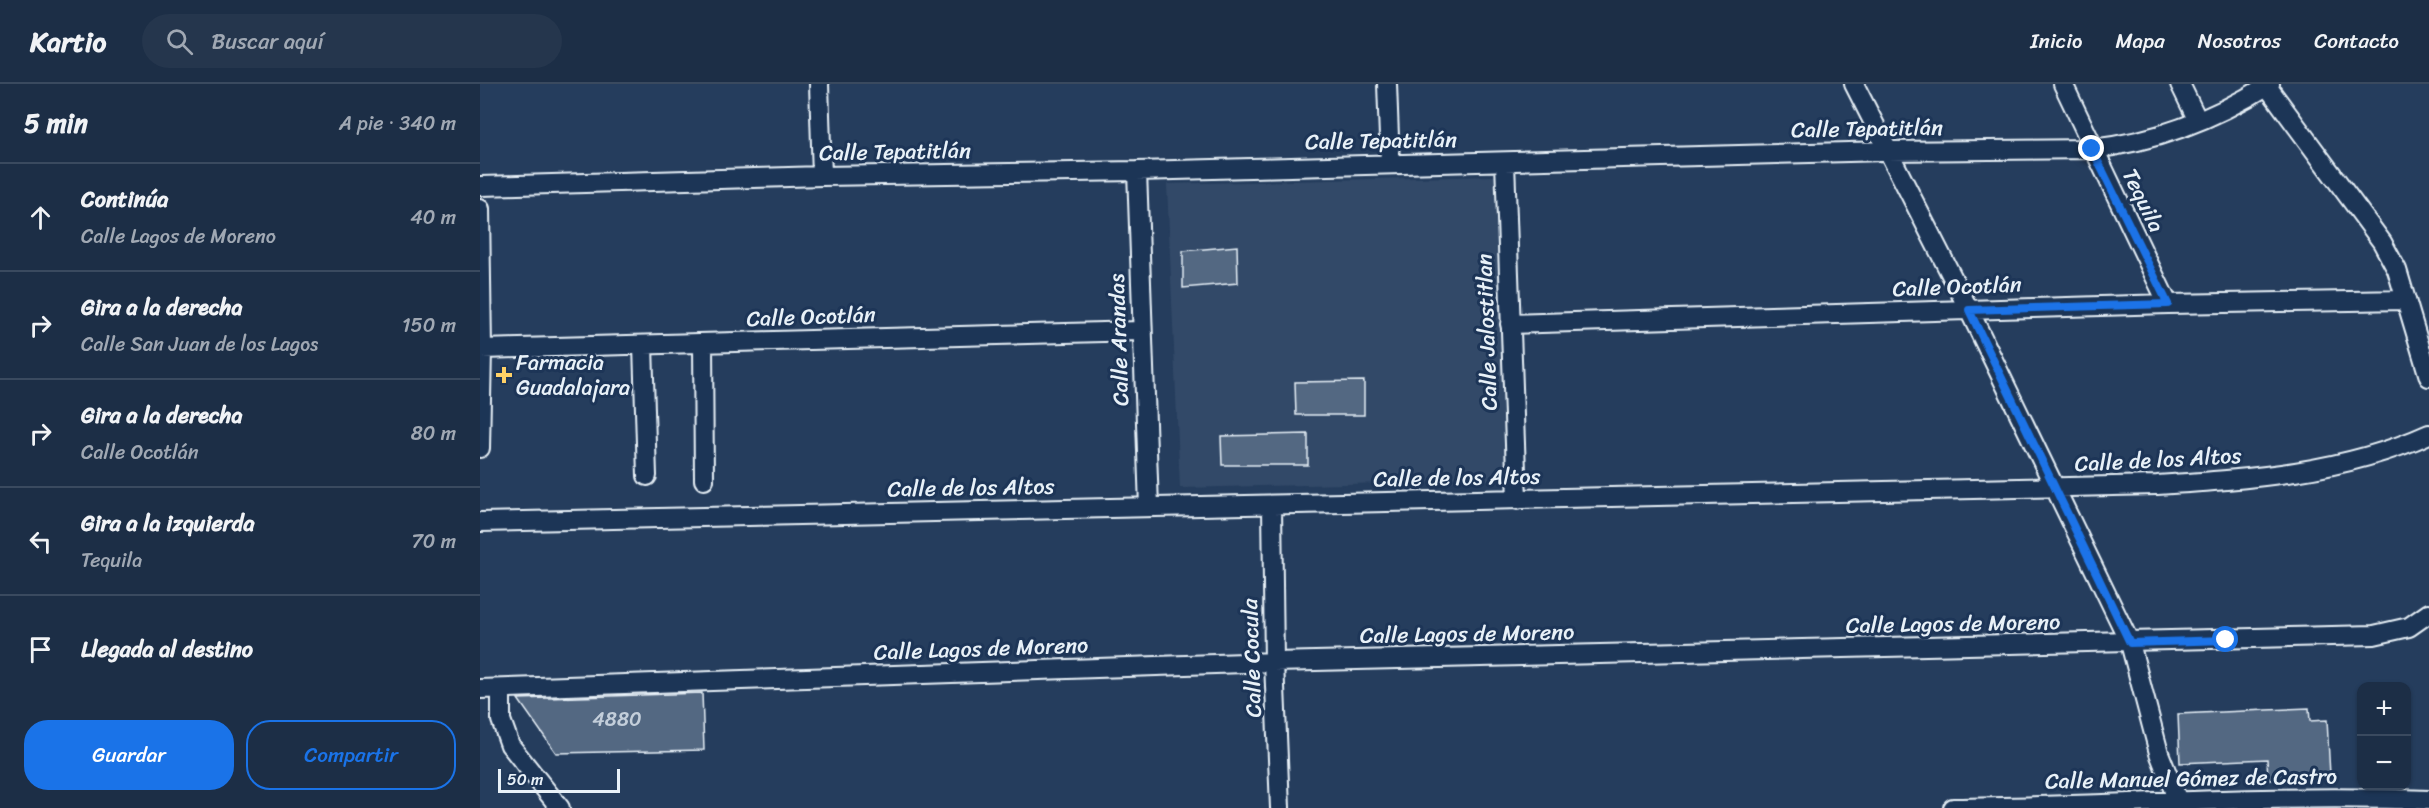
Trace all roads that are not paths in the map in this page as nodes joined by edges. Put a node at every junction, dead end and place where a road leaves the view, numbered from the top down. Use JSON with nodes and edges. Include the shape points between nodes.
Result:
{"nodes":[{"id":1,"x":819,"y":84,"type":"edge"},
{"id":2,"x":1387,"y":84,"type":"edge"},
{"id":3,"x":1854,"y":84,"type":"edge"},
{"id":4,"x":2063,"y":84,"type":"edge"},
{"id":5,"x":2180,"y":84,"type":"edge"},
{"id":6,"x":2269,"y":85,"type":"edge"},
{"id":7,"x":2198,"y":121,"type":"junction"},
{"id":8,"x":2092,"y":149,"type":"junction"},
{"id":9,"x":1887,"y":151,"type":"junction"},
{"id":10,"x":1505,"y":162,"type":"junction"},
{"id":11,"x":1390,"y":164,"type":"junction"},
{"id":12,"x":1137,"y":171,"type":"junction"},
{"id":13,"x":822,"y":176,"type":"junction"},
{"id":14,"x":480,"y":186,"type":"edge"},
{"id":15,"x":480,"y":209,"type":"edge"},
{"id":16,"x":480,"y":251,"type":"edge"},
{"id":17,"x":2406,"y":300,"type":"junction"},
{"id":18,"x":2168,"y":304,"type":"junction"},
{"id":19,"x":480,"y":305,"type":"edge"},
{"id":20,"x":1969,"y":310,"type":"junction"},
{"id":21,"x":1510,"y":324,"type":"junction"},
{"id":22,"x":1141,"y":331,"type":"junction"},
{"id":23,"x":703,"y":343,"type":"junction"},
{"id":24,"x":644,"y":345,"type":"junction"},
{"id":25,"x":482,"y":349,"type":"junction"},
{"id":26,"x":2429,"y":377,"type":"edge"},
{"id":27,"x":481,"y":379,"type":"edge"},
{"id":28,"x":2429,"y":434,"type":"edge"},
{"id":29,"x":480,"y":448,"type":"edge"},
{"id":30,"x":647,"y":476,"type":"dead end"},
{"id":31,"x":704,"y":480,"type":"dead end"},
{"id":32,"x":2055,"y":488,"type":"junction"},
{"id":33,"x":1517,"y":500,"type":"junction"},
{"id":34,"x":1272,"y":506,"type":"junction"},
{"id":35,"x":1149,"y":507,"type":"junction"},
{"id":36,"x":480,"y":522,"type":"edge"},
{"id":37,"x":2429,"y":613,"type":"edge"},
{"id":38,"x":2130,"y":643,"type":"junction"},
{"id":39,"x":1274,"y":662,"type":"junction"},
{"id":40,"x":501,"y":688,"type":"junction"},
{"id":41,"x":480,"y":689,"type":"edge"},
{"id":42,"x":2429,"y":800,"type":"edge"},
{"id":43,"x":2377,"y":803,"type":"edge"},
{"id":44,"x":2177,"y":805,"type":"edge"},
{"id":45,"x":560,"y":808,"type":"edge"},
{"id":46,"x":1280,"y":808,"type":"edge"},
{"id":47,"x":1953,"y":808,"type":"edge"},
{"id":48,"x":1981,"y":808,"type":"edge"}],
"edges":[{"from":1,"to":13,"type":"street"},
{"from":2,"to":11,"type":"street"},
{"from":3,"to":9,"type":"street"},
{"from":4,"to":8,"type":"street","name":"Tequila"},
{"from":5,"to":7,"type":"street"},
{"from":6,"to":7,"type":"street","name":"Calle Tepatitlán"},
{"from":6,"to":17,"type":"street","via":[[2382,242],[2397,270]]},
{"from":7,"to":8,"type":"street","name":"Calle Tepatitlán","via":[[2122,146]]},
{"from":8,"to":9,"type":"street","name":"Calle Tepatitlán"},
{"from":8,"to":18,"type":"street","name":"Tequila"},
{"from":9,"to":10,"type":"street","name":"Calle Tepatitlán"},
{"from":9,"to":20,"type":"street"},
{"from":10,"to":11,"type":"street","name":"Calle Tepatitlán"},
{"from":10,"to":21,"type":"street","name":"Calle Jalostitlan"},
{"from":11,"to":12,"type":"street","name":"Calle Tepatitlán"},
{"from":12,"to":13,"type":"street","name":"Calle Tepatitlán"},
{"from":12,"to":22,"type":"street","name":"Calle Arandas"},
{"from":13,"to":14,"type":"street","name":"Calle Tepatitlán"},
{"from":15,"to":16,"type":"street"},
{"from":16,"to":19,"type":"street"},
{"from":17,"to":18,"type":"street","name":"Calle Ocotlán"},
{"from":17,"to":26,"type":"street"},
{"from":18,"to":20,"type":"street","name":"Calle Ocotlán"},
{"from":19,"to":25,"type":"street"},
{"from":20,"to":21,"type":"street","name":"Calle Ocotlán"},
{"from":20,"to":32,"type":"street"},
{"from":21,"to":33,"type":"street","name":"Calle Jalostitlan"},
{"from":22,"to":23,"type":"street","name":"Calle Ocotlán"},
{"from":22,"to":35,"type":"street","name":"Calle Arandas"},
{"from":23,"to":24,"type":"street","name":"Calle Ocotlán"},
{"from":23,"to":31,"type":"street"},
{"from":24,"to":25,"type":"street","name":"Calle Ocotlán"},
{"from":24,"to":30,"type":"street"},
{"from":25,"to":27,"type":"street"},
{"from":27,"to":29,"type":"street"},
{"from":28,"to":32,"type":"street","name":"Calle de los Altos","via":[[2369,457],[2282,475]]},
{"from":32,"to":33,"type":"street","name":"Calle de los Altos"},
{"from":32,"to":38,"type":"street"},
{"from":33,"to":34,"type":"street","name":"Calle de los Altos"},
{"from":34,"to":35,"type":"street","name":"Calle de los Altos"},
{"from":34,"to":39,"type":"street","name":"Calle Cocula"},
{"from":35,"to":36,"type":"street","name":"Calle de los Altos"},
{"from":37,"to":38,"type":"street","name":"Calle Lagos de Moreno","via":[[2409,627],[2374,635]]},
{"from":38,"to":39,"type":"street","name":"Calle Lagos de Moreno"},
{"from":38,"to":44,"type":"street"},
{"from":39,"to":40,"type":"street","name":"Calle Lagos de Moreno"},
{"from":39,"to":46,"type":"street","name":"Calle Cocula"},
{"from":40,"to":41,"type":"street","name":"Calle Lagos de Moreno"},
{"from":40,"to":45,"type":"street","via":[[501,720],[510,745]]},
{"from":42,"to":43,"type":"street","name":"Calle Manuel Gómez de Castro"},
{"from":43,"to":44,"type":"street","name":"Calle Manuel Gómez de Castro"},
{"from":44,"to":48,"type":"street","name":"Calle Manuel Gómez de Castro"},
{"from":47,"to":48,"type":"street","name":"Calle Manuel Gómez de Castro"}]}
